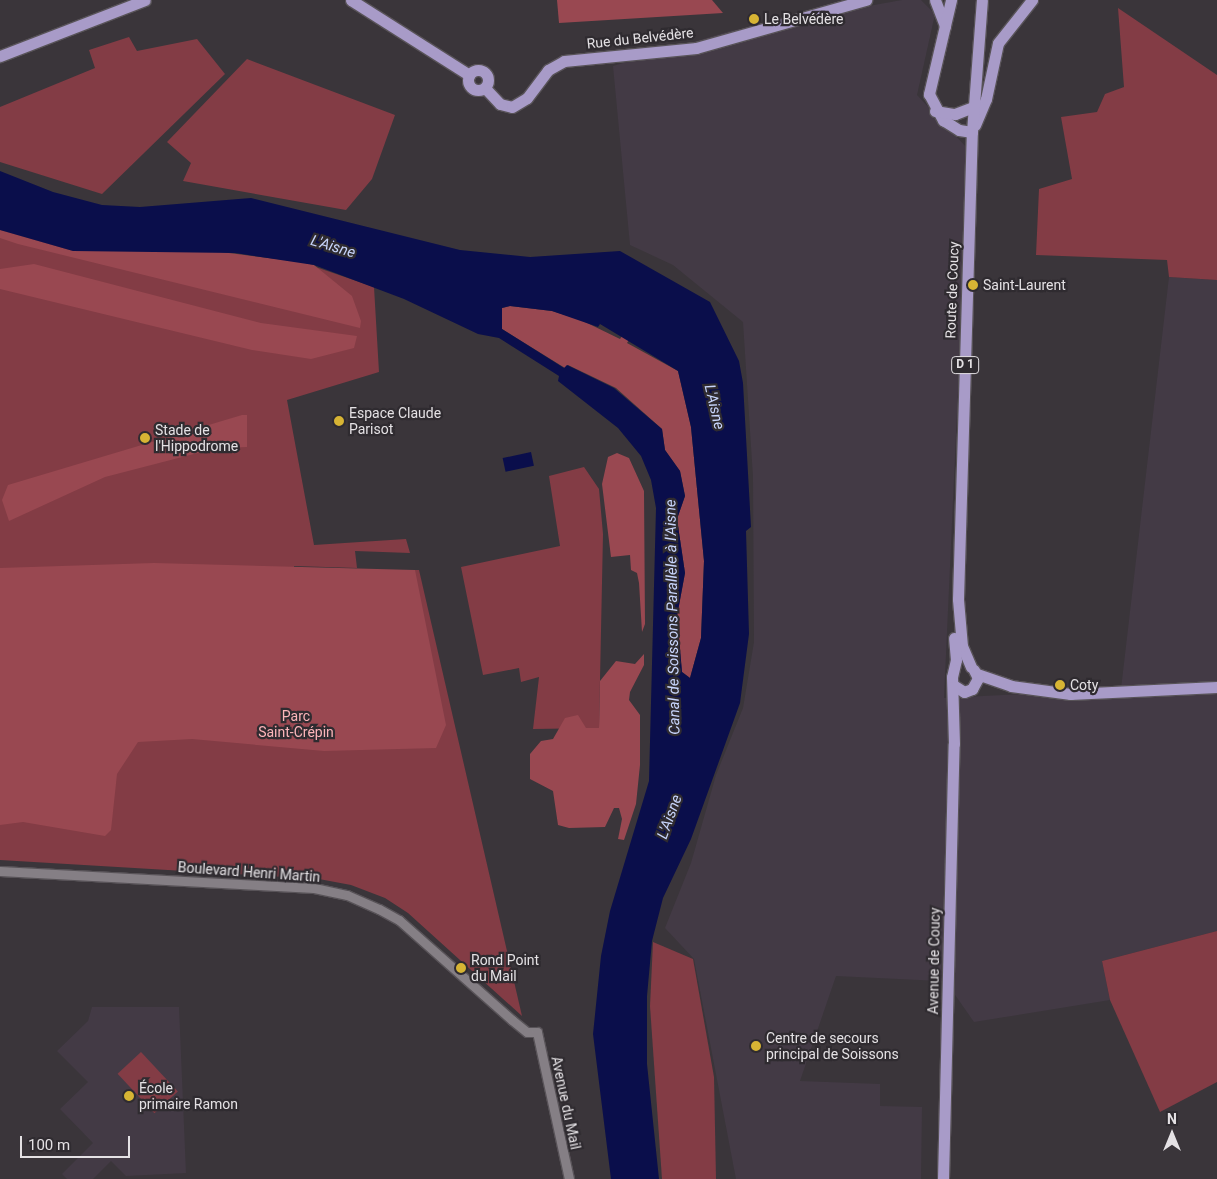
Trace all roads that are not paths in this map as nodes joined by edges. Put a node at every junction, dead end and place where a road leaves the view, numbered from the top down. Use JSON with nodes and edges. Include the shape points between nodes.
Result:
{"nodes":[{"id":1,"x":145,"y":0,"type":"edge"},
{"id":2,"x":351,"y":0,"type":"edge"},
{"id":3,"x":866,"y":0,"type":"edge"},
{"id":4,"x":936,"y":0,"type":"edge"},
{"id":5,"x":951,"y":0,"type":"edge"},
{"id":6,"x":982,"y":0,"type":"edge"},
{"id":7,"x":1032,"y":0,"type":"edge"},
{"id":8,"x":945,"y":26,"type":"junction"},
{"id":9,"x":0,"y":56,"type":"edge"},
{"id":10,"x":973,"y":107,"type":"junction"},
{"id":11,"x":935,"y":111,"type":"junction"},
{"id":12,"x":972,"y":132,"type":"junction"},
{"id":13,"x":958,"y":599,"type":"junction"},
{"id":14,"x":954,"y":670,"type":"junction"},
{"id":15,"x":973,"y":680,"type":"junction"},
{"id":16,"x":953,"y":685,"type":"junction"},
{"id":17,"x":1215,"y":688,"type":"edge"},
{"id":18,"x":954,"y":744,"type":"junction"},
{"id":19,"x":0,"y":871,"type":"edge"},
{"id":20,"x":538,"y":1032,"type":"joint"},
{"id":21,"x":568,"y":1179,"type":"edge"},
{"id":22,"x":943,"y":1179,"type":"edge"}],
"edges":[{"from":1,"to":9,"type":"main road"},
{"from":2,"to":3,"type":"main road","name":"Rue du Belvédère","via":[[469,75],[470,86],[484,88],[500,104],[520,104],[548,70],[564,61],[696,48]]},
{"from":4,"to":8,"type":"main road"},
{"from":5,"to":8,"type":"main road"},
{"from":6,"to":10,"type":"main road","number":"D 1"},
{"from":7,"to":12,"type":"main road","via":[[998,43],[986,99]]},
{"from":8,"to":11,"type":"main road","via":[[929,94]]},
{"from":10,"to":11,"type":"main road","via":[[955,114]]},
{"from":10,"to":12,"type":"main road","number":"D 1"},
{"from":11,"to":12,"type":"main road","via":[[950,125]]},
{"from":12,"to":13,"type":"main road","name":"Route de Coucy","number":"D 1"},
{"from":13,"to":14,"type":"main road","name":"Route de Coucy","via":[[953,632]]},
{"from":13,"to":15,"type":"main road","name":"Route de Coucy","via":[[962,646]]},
{"from":14,"to":15,"type":"main road"},
{"from":14,"to":16,"type":"main road","name":"Route de Coucy"},
{"from":15,"to":16,"type":"main road"},
{"from":15,"to":17,"type":"main road","via":[[1070,694]]},
{"from":15,"to":18,"type":"main road","name":"Avenue de Coucy","via":[[959,709]]},
{"from":16,"to":18,"type":"main road","name":"Avenue de Coucy"},
{"from":18,"to":22,"type":"main road","name":"Avenue de Coucy"},
{"from":19,"to":20,"type":"street","name":"Boulevard Henri Martin","via":[[314,888],[347,895],[398,920],[512,1020],[527,1032]]},
{"from":20,"to":21,"type":"street","name":"Avenue du Mail"}]}
